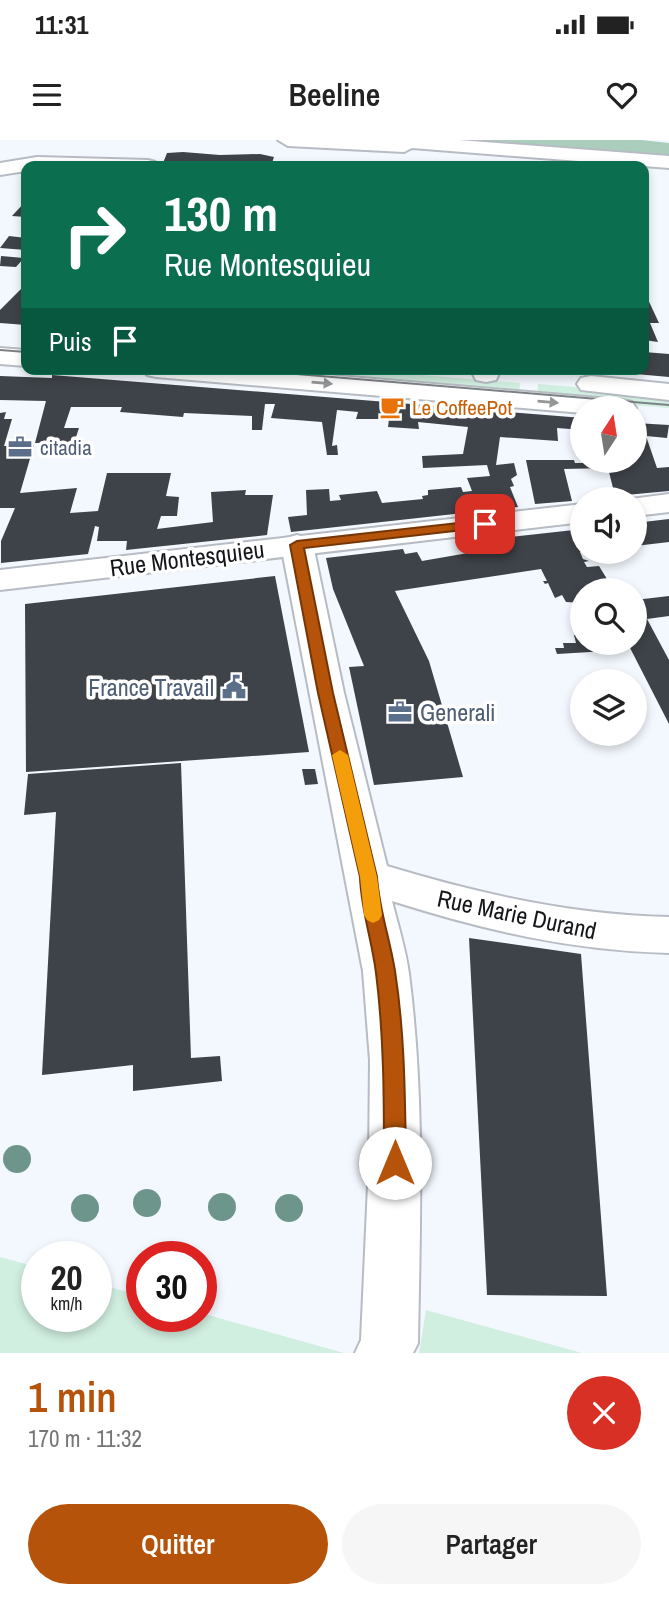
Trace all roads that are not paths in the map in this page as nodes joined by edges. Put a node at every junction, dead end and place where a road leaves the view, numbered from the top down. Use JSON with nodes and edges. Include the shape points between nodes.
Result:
{"nodes":[{"id":1,"x":288,"y":140,"type":"edge"},
{"id":2,"x":381,"y":140,"type":"edge"},
{"id":3,"x":445,"y":146,"type":"junction"},
{"id":4,"x":669,"y":162,"type":"edge"},
{"id":5,"x":21,"y":166,"type":"edge"},
{"id":6,"x":0,"y":169,"type":"edge"},
{"id":7,"x":0,"y":183,"type":"edge"},
{"id":8,"x":21,"y":185,"type":"edge"},
{"id":9,"x":0,"y":336,"type":"edge"},
{"id":10,"x":21,"y":337,"type":"edge"},
{"id":11,"x":0,"y":356,"type":"edge"},
{"id":12,"x":21,"y":358,"type":"edge"},
{"id":13,"x":228,"y":375,"type":"edge"},
{"id":14,"x":519,"y":375,"type":"edge"},
{"id":15,"x":669,"y":393,"type":"edge"},
{"id":16,"x":570,"y":404,"type":"edge"},
{"id":17,"x":648,"y":410,"type":"edge"},
{"id":18,"x":669,"y":412,"type":"edge"},
{"id":19,"x":669,"y":503,"type":"edge"},
{"id":20,"x":647,"y":506,"type":"edge"},
{"id":21,"x":570,"y":514,"type":"edge"},
{"id":22,"x":297,"y":545,"type":"junction"},
{"id":23,"x":0,"y":580,"type":"edge"},
{"id":24,"x":368,"y":877,"type":"junction"},
{"id":25,"x":669,"y":934,"type":"edge"},
{"id":26,"x":384,"y":1353,"type":"edge"}],
"edges":[{"from":1,"to":3,"type":"street"},
{"from":2,"to":3,"type":"street"},
{"from":3,"to":4,"type":"street"},
{"from":5,"to":6,"type":"street"},
{"from":7,"to":8,"type":"street"},
{"from":9,"to":10,"type":"street"},
{"from":11,"to":12,"type":"street"},
{"from":13,"to":16,"type":"street","one_way":true},
{"from":14,"to":15,"type":"street"},
{"from":17,"to":18,"type":"street"},
{"from":19,"to":20,"type":"street"},
{"from":21,"to":22,"type":"street","name":"Rue Montesquieu"},
{"from":22,"to":23,"type":"street","name":"Rue Montesquieu"},
{"from":22,"to":24,"type":"street"},
{"from":24,"to":25,"type":"street","name":"Rue Marie Durand","via":[[471,909],[613,934]]},
{"from":24,"to":26,"type":"street","via":[[386,971],[394,1060],[395,1177],[389,1343]]}]}
